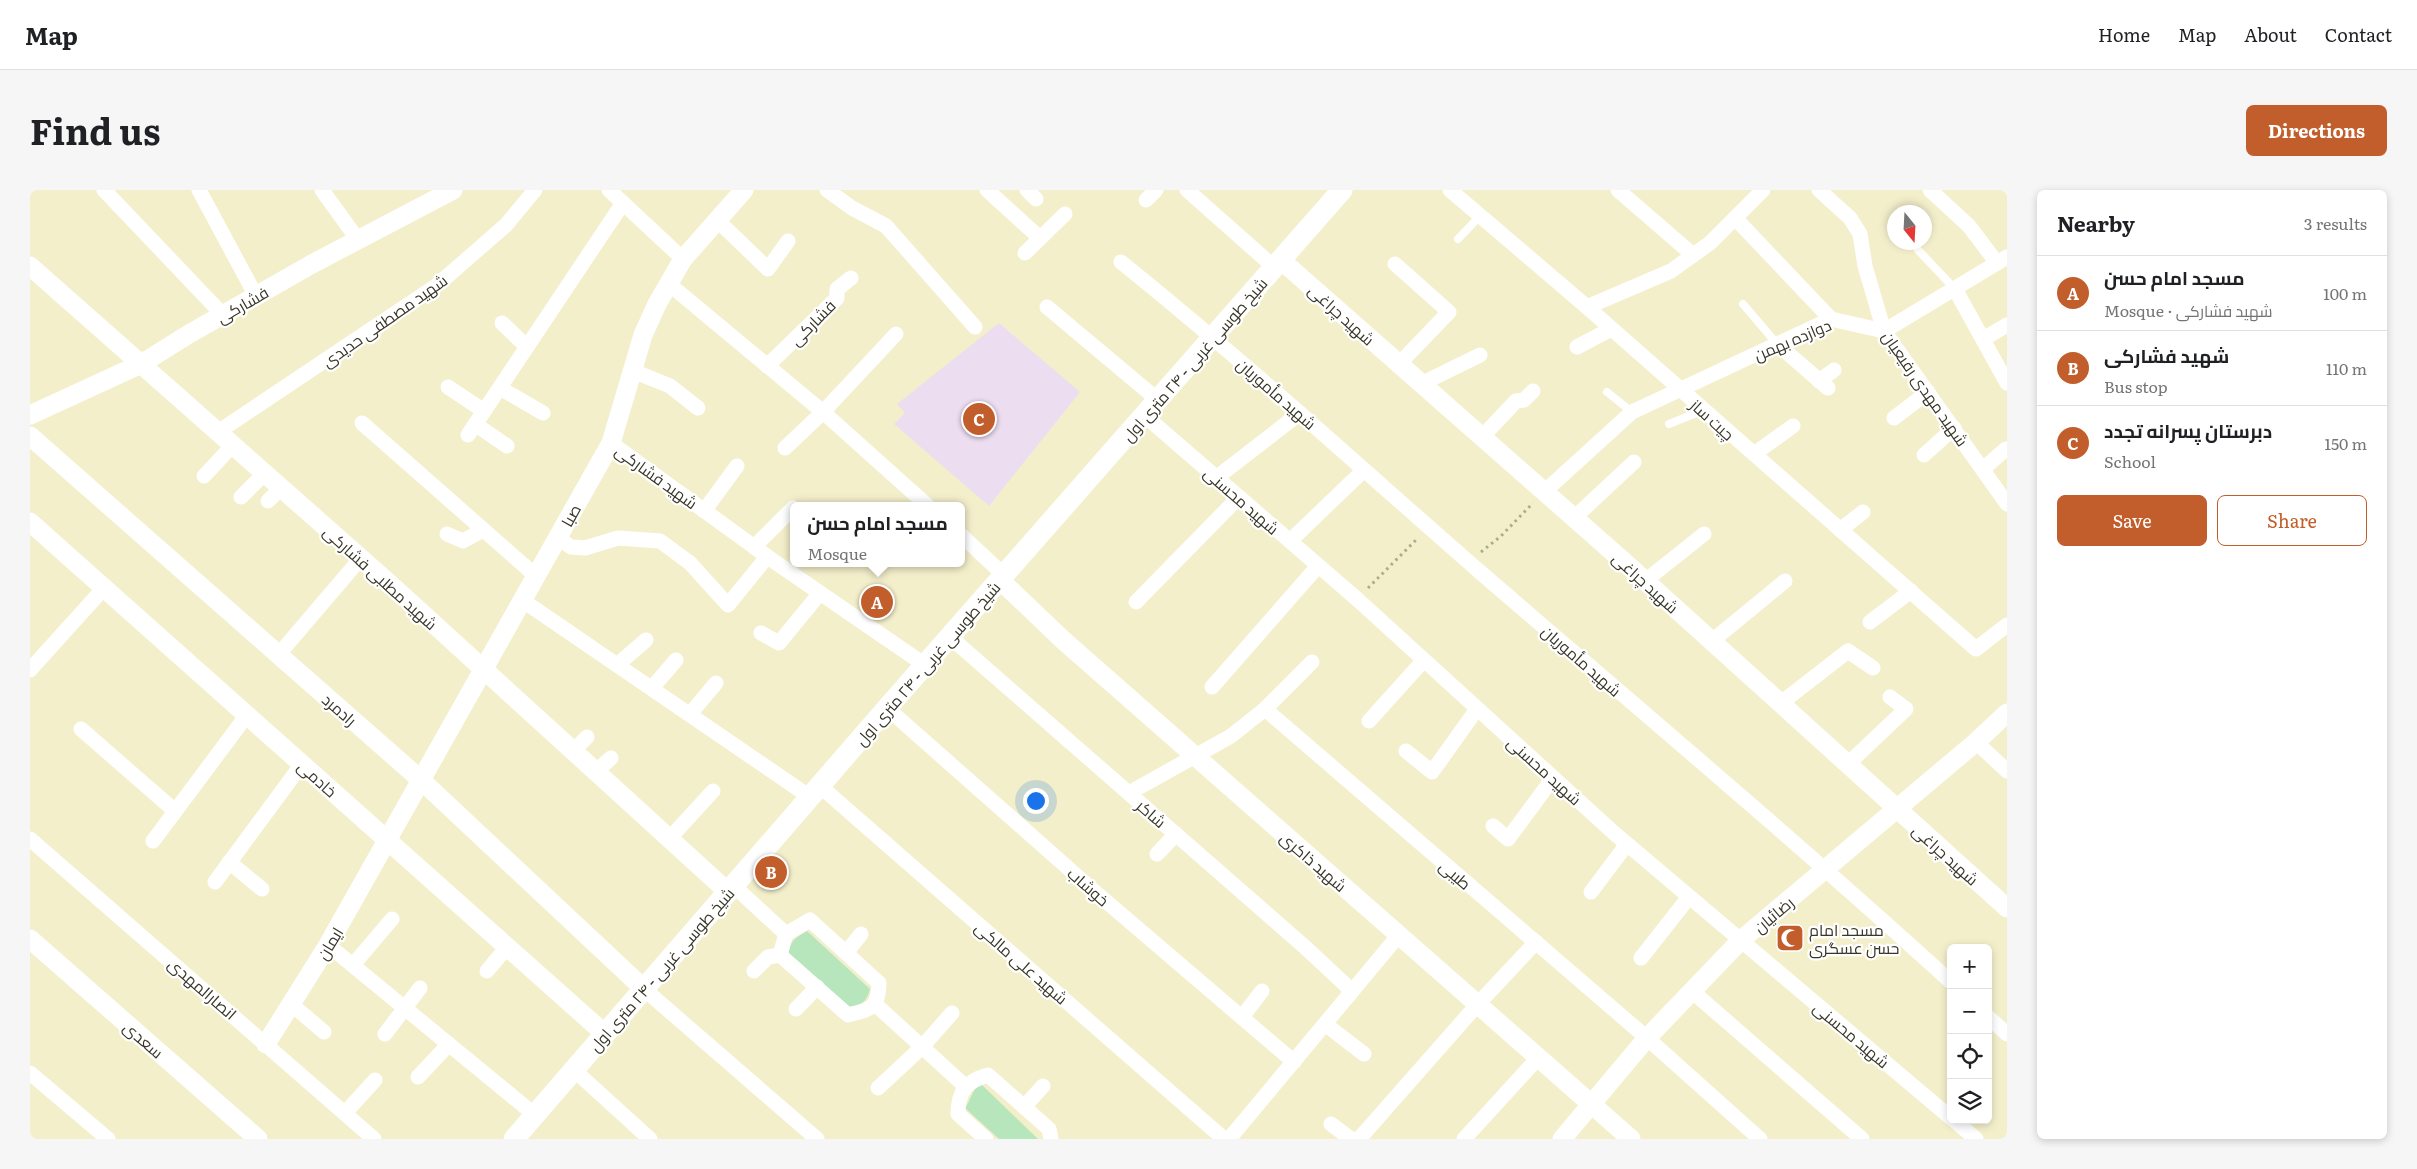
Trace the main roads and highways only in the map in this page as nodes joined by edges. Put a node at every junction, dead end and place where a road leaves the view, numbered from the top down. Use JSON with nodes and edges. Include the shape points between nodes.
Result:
{"nodes":[{"id":1,"x":1342,"y":190,"type":"edge"},
{"id":2,"x":514,"y":1139,"type":"edge"}],
"edges":[{"from":1,"to":2,"type":"main road","name":"شیخ طوسی غربی - ۲۴ متری اول"}]}
